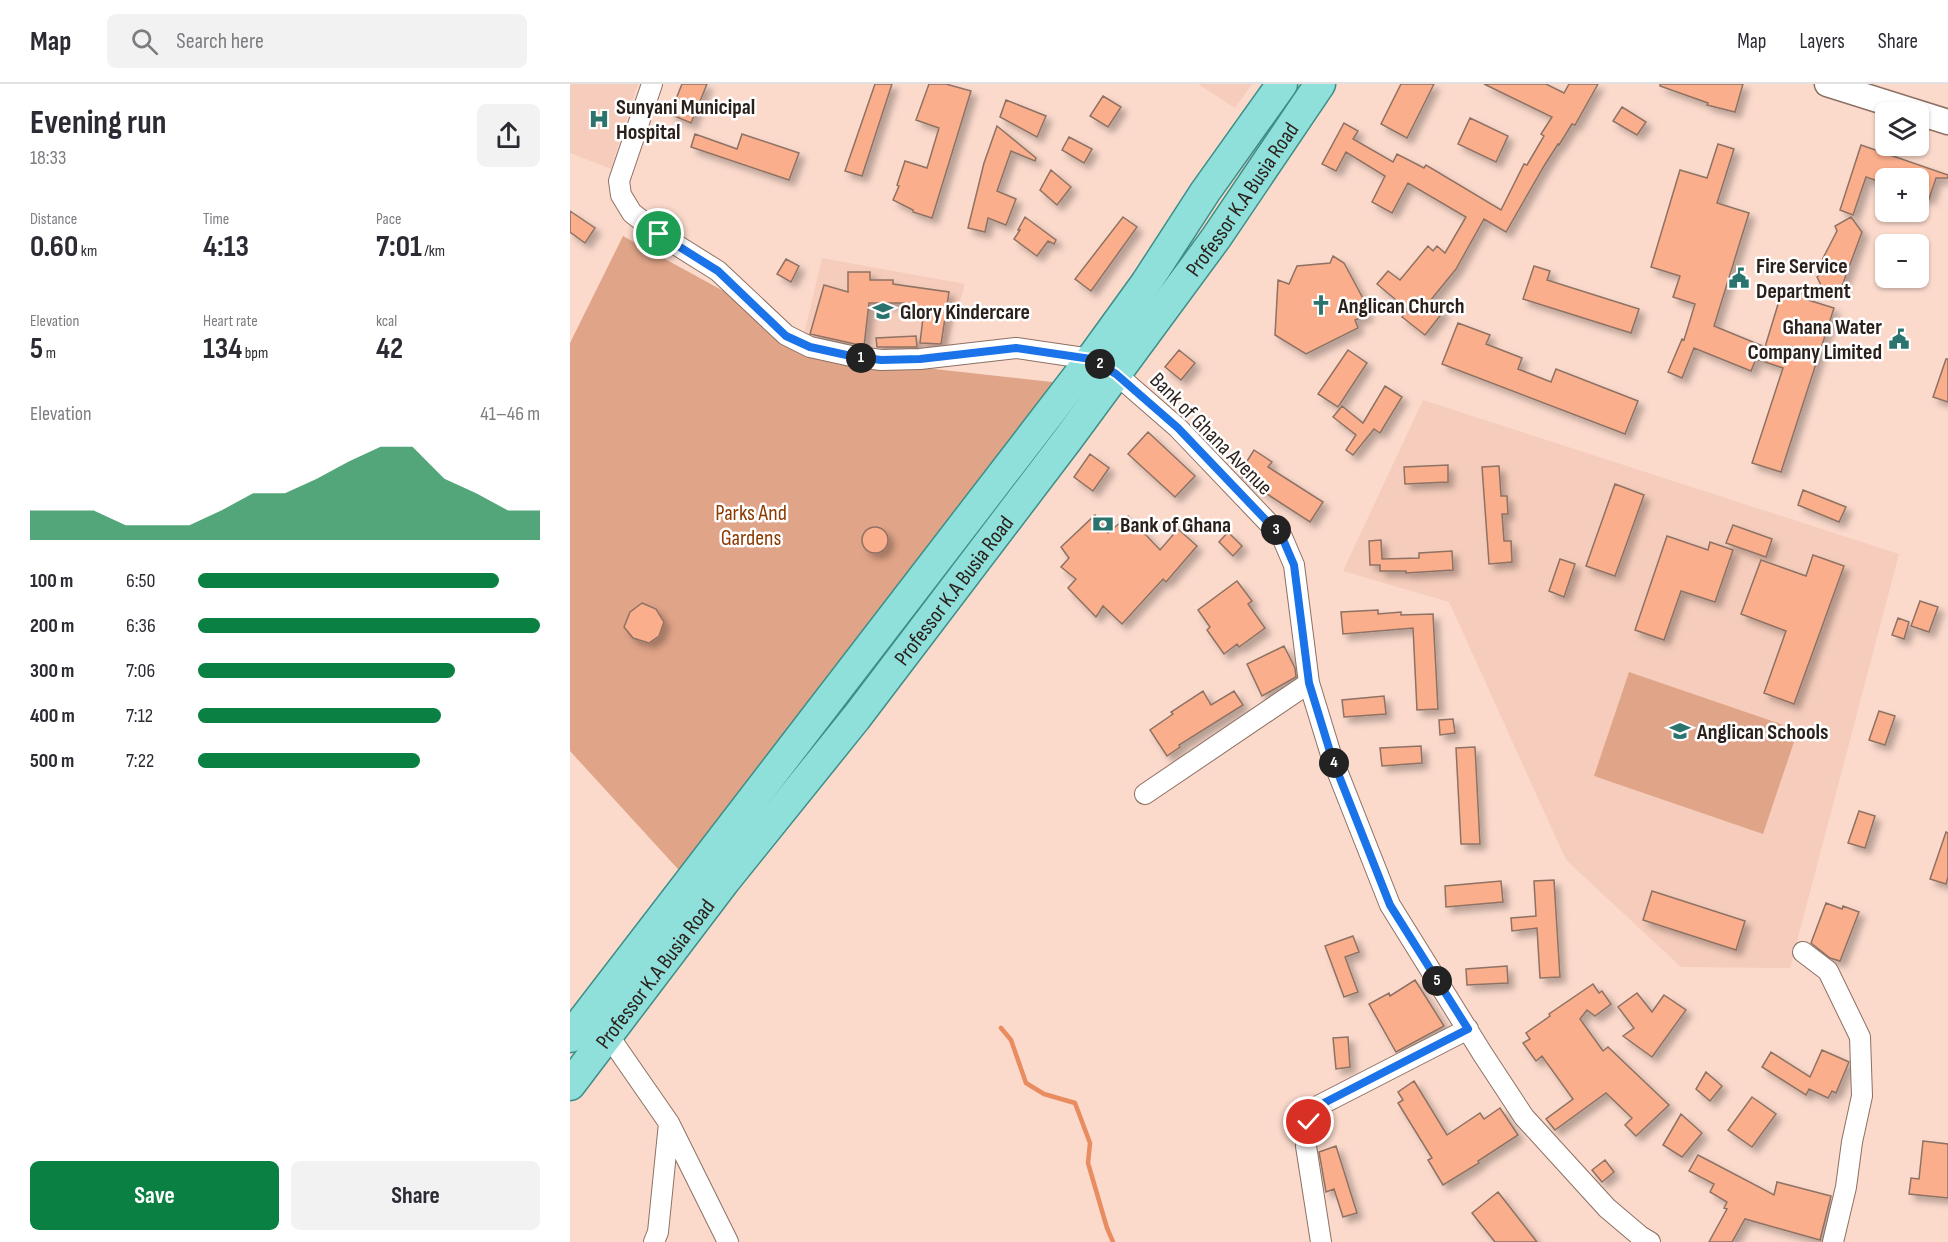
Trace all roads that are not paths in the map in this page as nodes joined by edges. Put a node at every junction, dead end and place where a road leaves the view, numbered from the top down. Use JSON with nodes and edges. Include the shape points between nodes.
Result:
{"nodes":[{"id":1,"x":652,"y":84,"type":"edge"},
{"id":2,"x":1282,"y":84,"type":"edge"},
{"id":3,"x":1320,"y":84,"type":"edge"},
{"id":4,"x":1827,"y":84,"type":"edge"},
{"id":5,"x":1948,"y":122,"type":"edge"},
{"id":6,"x":1104,"y":366,"type":"junction"},
{"id":7,"x":1309,"y":683,"type":"junction"},
{"id":8,"x":1145,"y":794,"type":"dead end"},
{"id":9,"x":1803,"y":952,"type":"dead end"},
{"id":10,"x":1468,"y":1029,"type":"junction"},
{"id":11,"x":608,"y":1035,"type":"junction"},
{"id":12,"x":570,"y":1037,"type":"edge"},
{"id":13,"x":570,"y":1085,"type":"edge"},
{"id":14,"x":669,"y":1123,"type":"junction"},
{"id":15,"x":654,"y":1242,"type":"edge"},
{"id":16,"x":728,"y":1242,"type":"edge"},
{"id":17,"x":1321,"y":1242,"type":"edge"},
{"id":18,"x":1650,"y":1242,"type":"edge"},
{"id":19,"x":1833,"y":1242,"type":"edge"}],
"edges":[{"from":1,"to":6,"type":"street","via":[[619,181],[621,195],[632,213],[718,271],[786,336],[810,347],[881,360],[1016,348]]},
{"from":2,"to":6,"type":"main road","name":"Professor K.A Busia Road","via":[[1146,283]]},
{"from":3,"to":6,"type":"main road","name":"Professor K.A Busia Road","via":[[1216,238]]},
{"from":4,"to":5,"type":"street"},
{"from":6,"to":7,"type":"street","name":"Bank of Ghana Avenue","via":[[1178,428],[1282,537],[1294,565]]},
{"from":6,"to":11,"type":"main road","name":"Professor K.A Busia Road","via":[[856,718]]},
{"from":6,"to":12,"type":"main road","name":"Professor K.A Busia Road"},
{"from":7,"to":8,"type":"street"},
{"from":7,"to":10,"type":"street","name":"Bank of Ghana Avenue","via":[[1332,758],[1390,905]]},
{"from":9,"to":19,"type":"street","via":[[1828,971],[1860,1037],[1862,1096]]},
{"from":10,"to":17,"type":"street","via":[[1318,1106],[1309,1122],[1306,1146]]},
{"from":10,"to":18,"type":"street","name":"Bank of Ghana Avenue","via":[[1524,1117],[1606,1208]]},
{"from":11,"to":13,"type":"main road","name":"Professor K.A Busia Road"},
{"from":11,"to":14,"type":"street"},
{"from":14,"to":15,"type":"street"},
{"from":14,"to":16,"type":"street"}]}
